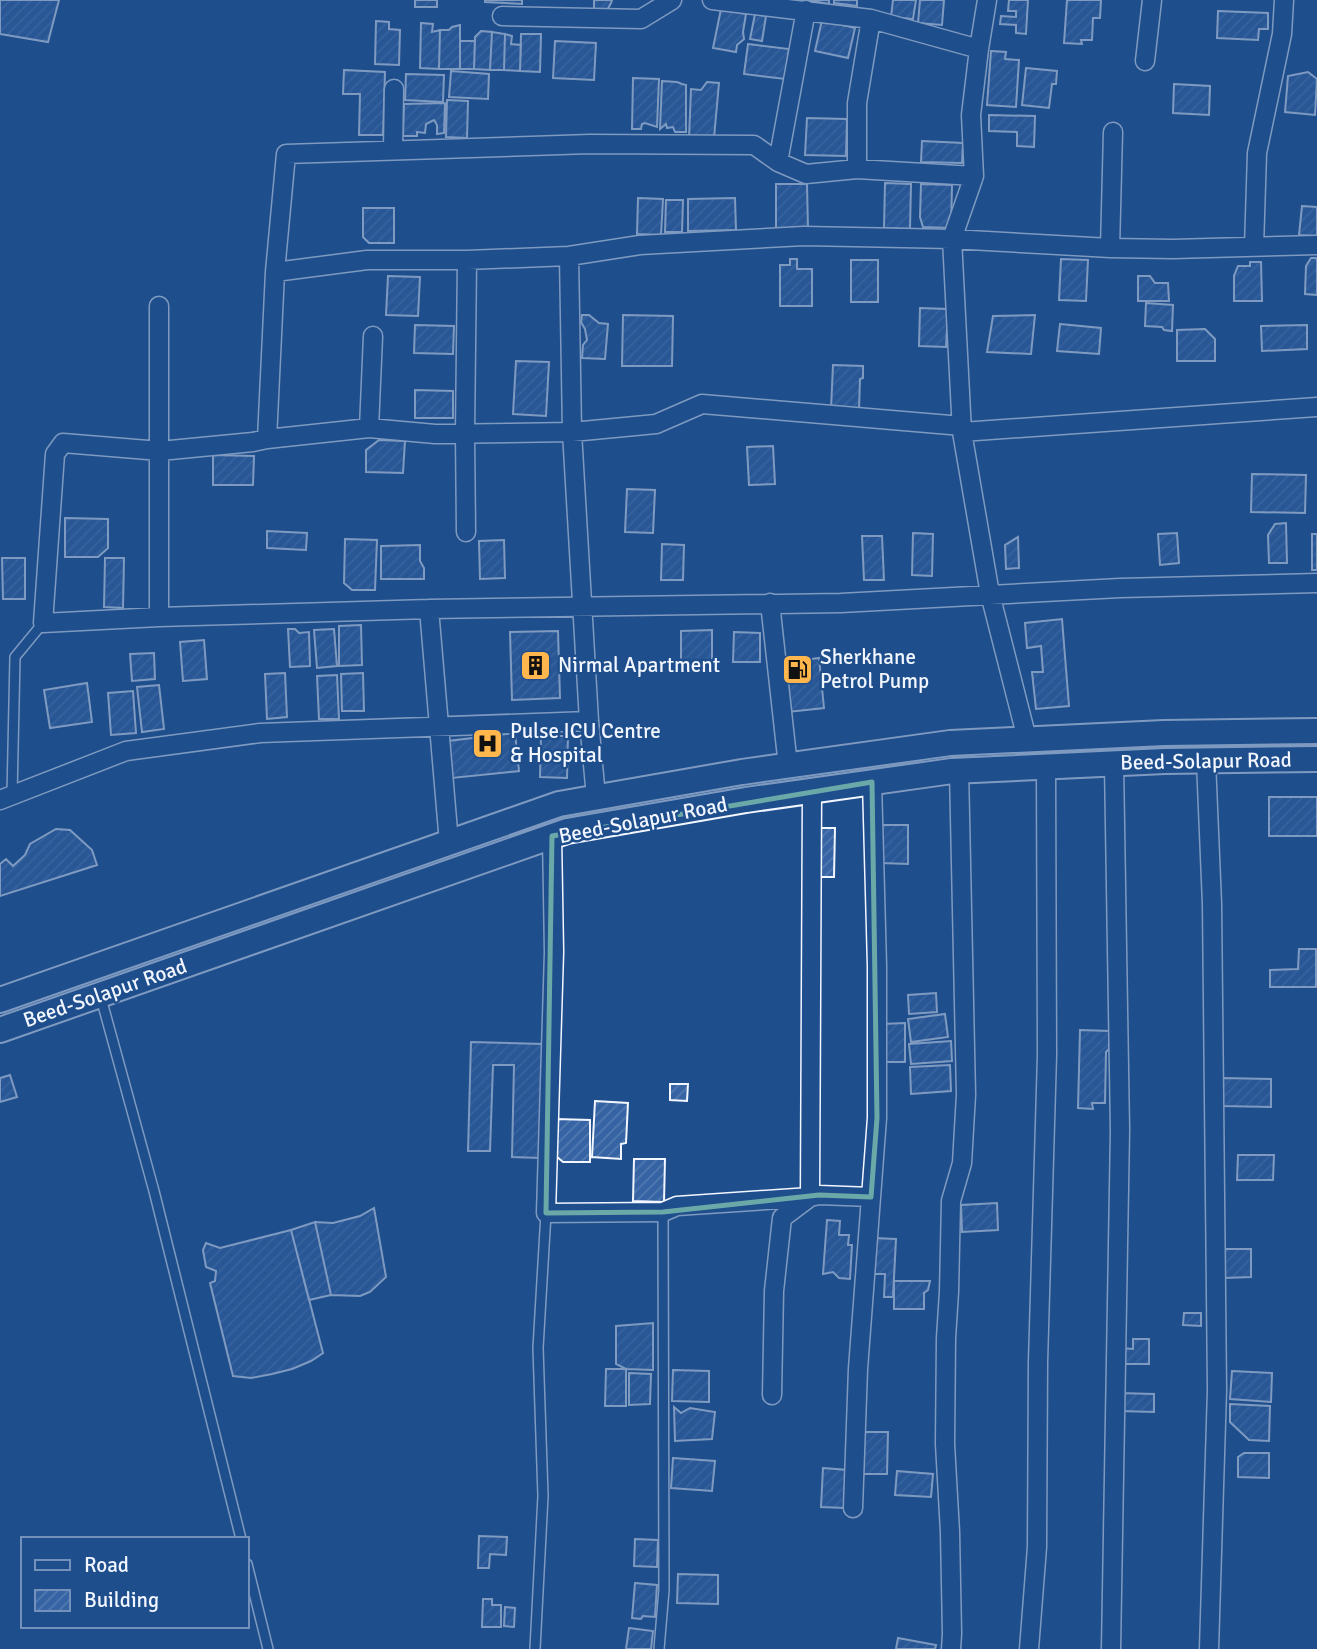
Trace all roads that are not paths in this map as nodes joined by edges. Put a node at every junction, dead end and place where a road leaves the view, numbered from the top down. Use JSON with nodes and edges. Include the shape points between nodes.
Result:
{"nodes":[{"id":1,"x":672,"y":0,"type":"edge"},
{"id":2,"x":712,"y":0,"type":"edge"},
{"id":3,"x":987,"y":0,"type":"edge"},
{"id":4,"x":1152,"y":0,"type":"edge"},
{"id":5,"x":1284,"y":0,"type":"edge"},
{"id":6,"x":806,"y":10,"type":"junction"},
{"id":7,"x":502,"y":16,"type":"dead end"},
{"id":8,"x":871,"y":19,"type":"junction"},
{"id":9,"x":979,"y":49,"type":"junction"},
{"id":10,"x":1145,"y":61,"type":"dead end"},
{"id":11,"x":394,"y":89,"type":"dead end"},
{"id":12,"x":1113,"y":132,"type":"dead end"},
{"id":13,"x":393,"y":150,"type":"junction"},
{"id":14,"x":778,"y":162,"type":"junction"},
{"id":15,"x":857,"y":169,"type":"junction"},
{"id":16,"x":974,"y":176,"type":"junction"},
{"id":17,"x":951,"y":239,"type":"junction"},
{"id":18,"x":1317,"y":245,"type":"edge"},
{"id":19,"x":1254,"y":247,"type":"junction"},
{"id":20,"x":1110,"y":248,"type":"junction"},
{"id":21,"x":569,"y":256,"type":"junction"},
{"id":22,"x":467,"y":260,"type":"junction"},
{"id":23,"x":275,"y":272,"type":"junction"},
{"id":24,"x":159,"y":306,"type":"dead end"},
{"id":25,"x":373,"y":336,"type":"dead end"},
{"id":26,"x":1317,"y":407,"type":"edge"},
{"id":27,"x":369,"y":428,"type":"junction"},
{"id":28,"x":962,"y":429,"type":"junction"},
{"id":29,"x":572,"y":432,"type":"junction"},
{"id":30,"x":465,"y":434,"type":"junction"},
{"id":31,"x":267,"y":439,"type":"junction"},
{"id":32,"x":160,"y":451,"type":"junction"},
{"id":33,"x":466,"y":532,"type":"dead end"},
{"id":34,"x":1317,"y":583,"type":"edge"},
{"id":35,"x":990,"y":594,"type":"junction"},
{"id":36,"x":770,"y":603,"type":"junction"},
{"id":37,"x":583,"y":606,"type":"junction"},
{"id":38,"x":429,"y":609,"type":"junction"},
{"id":39,"x":159,"y":617,"type":"junction"},
{"id":40,"x":43,"y":623,"type":"junction"},
{"id":41,"x":589,"y":721,"type":"junction"},
{"id":42,"x":439,"y":727,"type":"junction"},
{"id":43,"x":1317,"y":731,"type":"edge"},
{"id":44,"x":1027,"y":739,"type":"junction"},
{"id":45,"x":1317,"y":759,"type":"edge"},
{"id":46,"x":1206,"y":761,"type":"junction"},
{"id":47,"x":1114,"y":764,"type":"junction"},
{"id":48,"x":788,"y":766,"type":"junction"},
{"id":49,"x":1046,"y":766,"type":"junction"},
{"id":50,"x":959,"y":770,"type":"junction"},
{"id":51,"x":872,"y":782,"type":"junction"},
{"id":52,"x":812,"y":791,"type":"junction"},
{"id":53,"x":596,"y":797,"type":"junction"},
{"id":54,"x":6,"y":798,"type":"edge"},
{"id":55,"x":552,"y":836,"type":"junction"},
{"id":56,"x":449,"y":843,"type":"junction"},
{"id":57,"x":100,"y":995,"type":"junction"},
{"id":58,"x":0,"y":1000,"type":"edge"},
{"id":59,"x":0,"y":1030,"type":"edge"},
{"id":60,"x":810,"y":1197,"type":"junction"},
{"id":61,"x":871,"y":1197,"type":"junction"},
{"id":62,"x":663,"y":1212,"type":"junction"},
{"id":63,"x":546,"y":1213,"type":"junction"},
{"id":64,"x":772,"y":1395,"type":"dead end"},
{"id":65,"x":853,"y":1508,"type":"dead end"},
{"id":66,"x":241,"y":1537,"type":"edge"},
{"id":67,"x":248,"y":1568,"type":"edge"},
{"id":68,"x":268,"y":1649,"type":"edge"},
{"id":69,"x":535,"y":1649,"type":"edge"},
{"id":70,"x":659,"y":1649,"type":"edge"},
{"id":71,"x":951,"y":1649,"type":"edge"},
{"id":72,"x":1029,"y":1649,"type":"edge"},
{"id":73,"x":1111,"y":1649,"type":"edge"},
{"id":74,"x":1209,"y":1649,"type":"edge"}],
"edges":[{"from":1,"to":7,"type":"street","via":[[640,19]]},
{"from":2,"to":6,"type":"street"},
{"from":3,"to":9,"type":"street"},
{"from":4,"to":10,"type":"street"},
{"from":5,"to":19,"type":"street","via":[[1282,34],[1257,153]]},
{"from":6,"to":8,"type":"street"},
{"from":6,"to":14,"type":"street"},
{"from":8,"to":9,"type":"street"},
{"from":8,"to":15,"type":"street","via":[[857,103]]},
{"from":9,"to":16,"type":"street","via":[[971,116]]},
{"from":11,"to":13,"type":"street"},
{"from":12,"to":20,"type":"street"},
{"from":13,"to":14,"type":"street","via":[[754,145]]},
{"from":13,"to":23,"type":"street","via":[[286,154]]},
{"from":14,"to":15,"type":"street","via":[[806,174]]},
{"from":15,"to":16,"type":"street"},
{"from":16,"to":17,"type":"street"},
{"from":17,"to":20,"type":"street"},
{"from":17,"to":21,"type":"street","via":[[804,236],[640,245]]},
{"from":17,"to":28,"type":"street"},
{"from":18,"to":19,"type":"street"},
{"from":19,"to":20,"type":"street"},
{"from":21,"to":22,"type":"street"},
{"from":21,"to":29,"type":"street"},
{"from":22,"to":23,"type":"street","via":[[367,260]]},
{"from":22,"to":30,"type":"street"},
{"from":23,"to":31,"type":"street"},
{"from":24,"to":32,"type":"street"},
{"from":25,"to":27,"type":"street"},
{"from":26,"to":28,"type":"street"},
{"from":27,"to":30,"type":"street"},
{"from":27,"to":31,"type":"street"},
{"from":28,"to":29,"type":"street","via":[[702,404],[656,424]]},
{"from":28,"to":35,"type":"street"},
{"from":29,"to":30,"type":"street"},
{"from":29,"to":37,"type":"street"},
{"from":30,"to":33,"type":"street"},
{"from":31,"to":32,"type":"street"},
{"from":32,"to":39,"type":"street"},
{"from":32,"to":40,"type":"street","via":[[62,443],[55,454]]},
{"from":34,"to":35,"type":"street"},
{"from":35,"to":36,"type":"street"},
{"from":35,"to":44,"type":"street"},
{"from":36,"to":37,"type":"street"},
{"from":36,"to":48,"type":"street"},
{"from":37,"to":38,"type":"street"},
{"from":37,"to":41,"type":"street"},
{"from":38,"to":39,"type":"street"},
{"from":38,"to":42,"type":"street"},
{"from":39,"to":40,"type":"street"},
{"from":40,"to":54,"type":"lane","via":[[15,657]]},
{"from":41,"to":42,"type":"street"},
{"from":41,"to":53,"type":"street"},
{"from":42,"to":54,"type":"street","via":[[260,733],[126,751]]},
{"from":42,"to":56,"type":"street"},
{"from":43,"to":44,"type":"main road","name":"Beed-Solapur Road"},
{"from":44,"to":48,"type":"main road","name":"Beed-Solapur Road","via":[[950,743]]},
{"from":45,"to":46,"type":"main road","name":"Beed-Solapur Road"},
{"from":46,"to":47,"type":"main road","name":"Beed-Solapur Road"},
{"from":46,"to":74,"type":"street","via":[[1217,1390]]},
{"from":47,"to":49,"type":"main road","name":"Beed-Solapur Road"},
{"from":47,"to":73,"type":"street","via":[[1119,1130]]},
{"from":48,"to":53,"type":"main road","name":"Beed-Solapur Road"},
{"from":49,"to":50,"type":"main road","name":"Beed-Solapur Road"},
{"from":49,"to":72,"type":"street","via":[[1047,1055],[1037,1547]]},
{"from":50,"to":51,"type":"main road","name":"Beed-Solapur Road"},
{"from":50,"to":71,"type":"street","via":[[966,1095],[962,1163],[951,1201],[946,1338]]},
{"from":51,"to":52,"type":"main road","name":"Beed-Solapur Road"},
{"from":51,"to":61,"type":"street","via":[[877,1118]]},
{"from":52,"to":55,"type":"main road","name":"Beed-Solapur Road"},
{"from":52,"to":60,"type":"street"},
{"from":53,"to":56,"type":"main road","name":"Beed-Solapur Road","via":[[559,804]]},
{"from":55,"to":57,"type":"main road","name":"Beed-Solapur Road"},
{"from":55,"to":63,"type":"street","via":[[554,952]]},
{"from":56,"to":58,"type":"main road","name":"Beed-Solapur Road"},
{"from":57,"to":59,"type":"main road","name":"Beed-Solapur Road"},
{"from":57,"to":66,"type":"lane","via":[[155,1191]]},
{"from":60,"to":61,"type":"street"},
{"from":60,"to":62,"type":"street","via":[[677,1206]]},
{"from":60,"to":64,"type":"street","via":[[782,1218],[774,1291]]},
{"from":61,"to":65,"type":"street"},
{"from":62,"to":63,"type":"street"},
{"from":62,"to":70,"type":"lane","via":[[664,1590]]},
{"from":63,"to":69,"type":"lane","via":[[538,1349],[543,1496]]},
{"from":67,"to":68,"type":"lane"}]}
